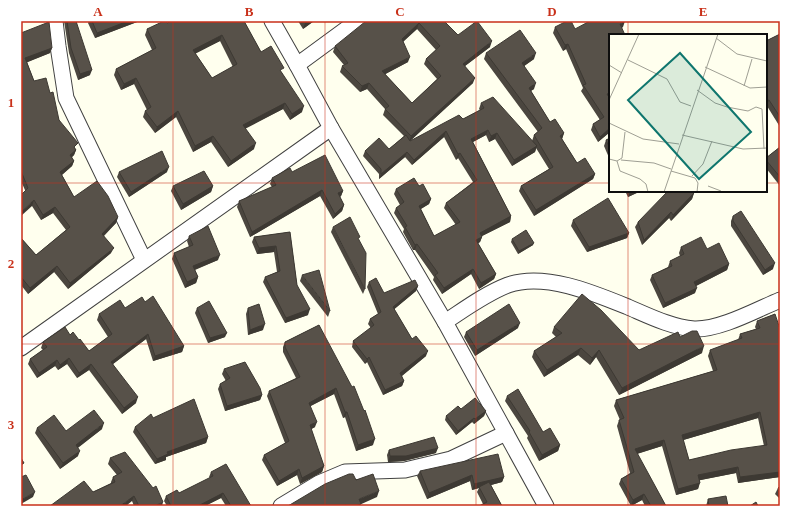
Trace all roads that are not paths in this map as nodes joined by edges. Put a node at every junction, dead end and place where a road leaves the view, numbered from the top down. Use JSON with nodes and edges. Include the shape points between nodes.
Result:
{"nodes":[{"id":1,"x":55,"y":21,"type":"edge"},
{"id":2,"x":272,"y":21,"type":"edge"},
{"id":3,"x":357,"y":21,"type":"edge"},
{"id":4,"x":297,"y":65,"type":"junction"},
{"id":5,"x":330,"y":128,"type":"junction"},
{"id":6,"x":144,"y":260,"type":"junction"},
{"id":7,"x":780,"y":300,"type":"edge"},
{"id":8,"x":445,"y":322,"type":"junction"},
{"id":9,"x":21,"y":348,"type":"edge"},
{"id":10,"x":506,"y":433,"type":"junction"},
{"id":11,"x":281,"y":506,"type":"edge"},
{"id":12,"x":546,"y":506,"type":"edge"}],
"edges":[{"from":1,"to":6,"type":"street","via":[[66,98]]},
{"from":2,"to":4,"type":"street"},
{"from":3,"to":4,"type":"street"},
{"from":4,"to":5,"type":"street"},
{"from":5,"to":6,"type":"street"},
{"from":5,"to":8,"type":"street"},
{"from":6,"to":9,"type":"street"},
{"from":7,"to":8,"type":"street","via":[[718,326],[695,329],[670,324],[574,287],[528,281],[503,288]]},
{"from":8,"to":10,"type":"street"},
{"from":10,"to":11,"type":"street","via":[[451,459],[405,470],[345,472],[319,483]]},
{"from":10,"to":12,"type":"street"}]}
